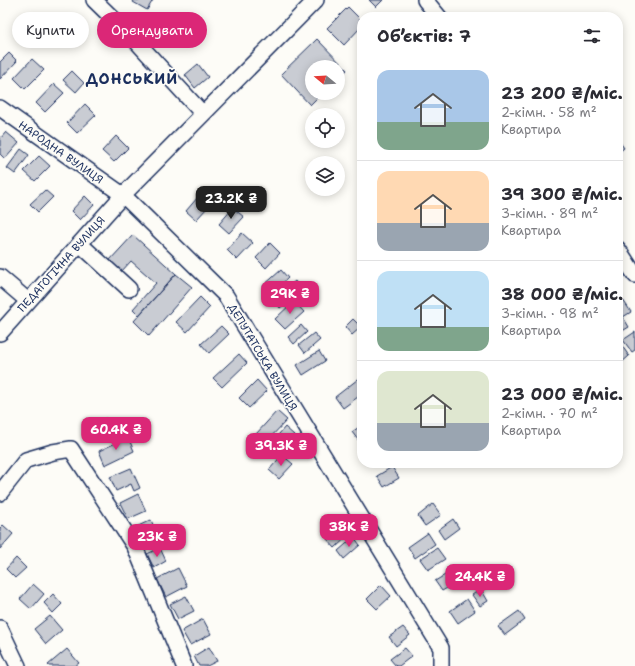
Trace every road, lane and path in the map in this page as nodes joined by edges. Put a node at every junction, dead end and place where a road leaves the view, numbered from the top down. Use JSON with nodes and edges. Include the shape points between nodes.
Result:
{"nodes":[{"id":1,"x":94,"y":0,"type":"edge"},
{"id":2,"x":316,"y":0,"type":"edge"},
{"id":3,"x":425,"y":0,"type":"edge"},
{"id":4,"x":435,"y":12,"type":"edge"},
{"id":5,"x":0,"y":108,"type":"edge"},
{"id":6,"x":203,"y":114,"type":"junction"},
{"id":7,"x":123,"y":195,"type":"junction"},
{"id":8,"x":80,"y":244,"type":"junction"},
{"id":9,"x":623,"y":257,"type":"edge"},
{"id":10,"x":635,"y":275,"type":"edge"},
{"id":11,"x":0,"y":277,"type":"edge"},
{"id":12,"x":129,"y":289,"type":"dead end"},
{"id":13,"x":28,"y":301,"type":"junction"},
{"id":14,"x":0,"y":333,"type":"edge"},
{"id":15,"x":0,"y":493,"type":"edge"},
{"id":16,"x":0,"y":628,"type":"edge"},
{"id":17,"x":18,"y":666,"type":"edge"},
{"id":18,"x":184,"y":666,"type":"edge"},
{"id":19,"x":441,"y":666,"type":"edge"}],
"edges":[{"from":1,"to":6,"type":"street","via":[[136,41]]},
{"from":2,"to":6,"type":"street","name":"ПЕДАГОГІЧНА ВУЛИЦЯ"},
{"from":3,"to":4,"type":"street"},
{"from":5,"to":7,"type":"street","name":"НАРОДНА ВУЛИЦЯ"},
{"from":6,"to":7,"type":"street","name":"ПЕДАГОГІЧНА ВУЛИЦЯ"},
{"from":7,"to":8,"type":"street","name":"ПЕДАГОГІЧНА ВУЛИЦЯ"},
{"from":7,"to":19,"type":"street","name":"ДЕПУТАТСЬКА ВУЛИЦЯ","via":[[226,296],[441,648]]},
{"from":8,"to":12,"type":"street"},
{"from":8,"to":13,"type":"street","name":"ПЕДАГОГІЧНА ВУЛИЦЯ"},
{"from":9,"to":10,"type":"street"},
{"from":11,"to":13,"type":"street"},
{"from":13,"to":14,"type":"street","name":"ПЕДАГОГІЧНА ВУЛИЦЯ"},
{"from":15,"to":18,"type":"street","via":[[26,460],[71,449],[135,547]]},
{"from":16,"to":17,"type":"street"}]}
